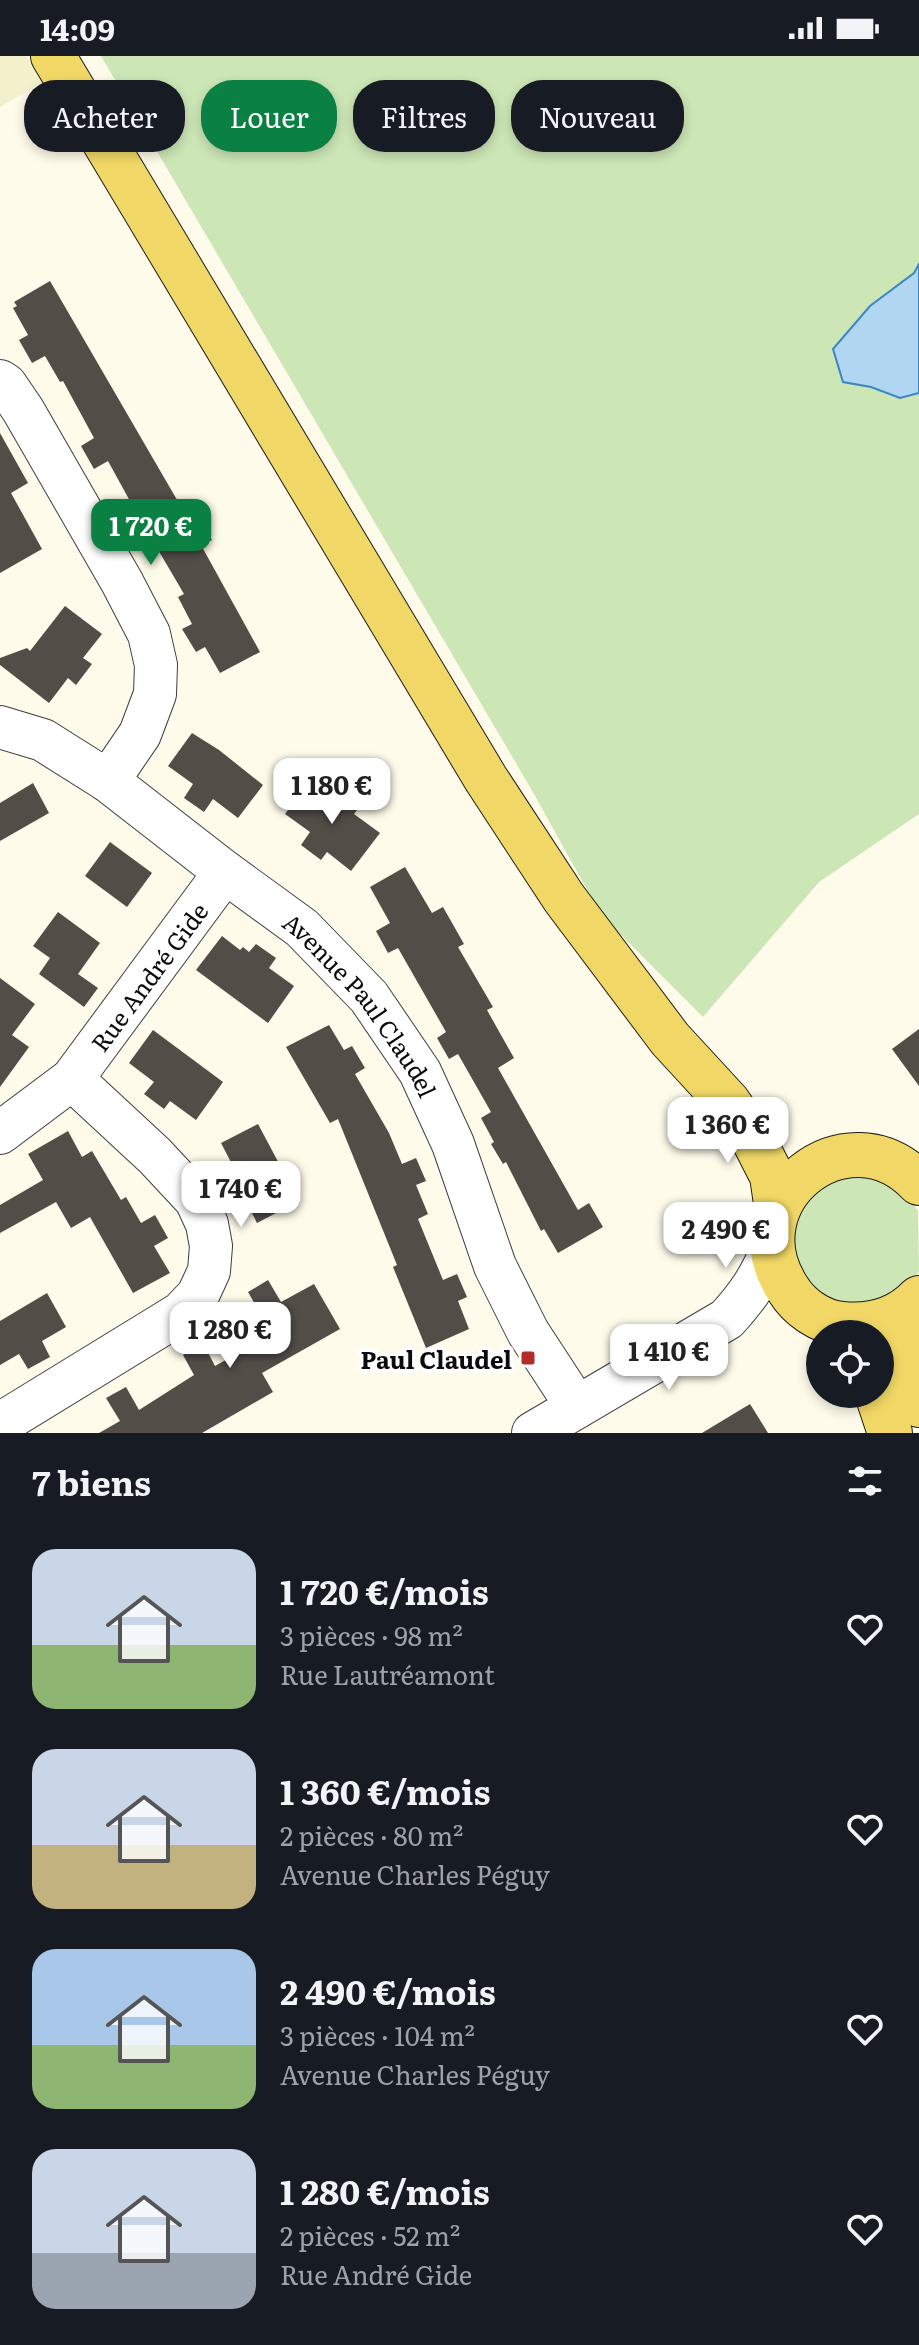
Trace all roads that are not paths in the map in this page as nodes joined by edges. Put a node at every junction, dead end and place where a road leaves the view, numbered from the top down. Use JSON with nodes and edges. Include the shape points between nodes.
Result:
{"nodes":[{"id":1,"x":53,"y":56,"type":"edge"},
{"id":2,"x":0,"y":381,"type":"edge"},
{"id":3,"x":0,"y":727,"type":"edge"},
{"id":4,"x":108,"y":781,"type":"junction"},
{"id":5,"x":225,"y":872,"type":"junction"},
{"id":6,"x":72,"y":1079,"type":"junction"},
{"id":7,"x":728,"y":1102,"type":"junction"},
{"id":8,"x":0,"y":1133,"type":"edge"},
{"id":9,"x":842,"y":1156,"type":"junction"},
{"id":10,"x":916,"y":1176,"type":"edge"},
{"id":11,"x":774,"y":1229,"type":"junction"},
{"id":12,"x":919,"y":1298,"type":"edge"},
{"id":13,"x":919,"y":1309,"type":"edge"},
{"id":14,"x":727,"y":1319,"type":"junction"},
{"id":15,"x":815,"y":1320,"type":"edge"},
{"id":16,"x":825,"y":1320,"type":"edge"},
{"id":17,"x":887,"y":1320,"type":"edge"},
{"id":18,"x":919,"y":1405,"type":"edge"},
{"id":19,"x":577,"y":1407,"type":"junction"},
{"id":20,"x":882,"y":1408,"type":"edge"},
{"id":21,"x":0,"y":1424,"type":"edge"},
{"id":22,"x":533,"y":1433,"type":"edge"},
{"id":23,"x":890,"y":1433,"type":"edge"}],
"edges":[{"from":1,"to":7,"type":"main road","via":[[486,779],[564,898],[670,1039]]},
{"from":2,"to":4,"type":"street","via":[[23,410],[149,634],[155,694],[140,734]]},
{"from":3,"to":4,"type":"street","name":"Avenue Paul Claudel","via":[[43,740]]},
{"from":4,"to":5,"type":"street","name":"Avenue Paul Claudel"},
{"from":5,"to":6,"type":"street","name":"Rue André Gide"},
{"from":5,"to":19,"type":"street","name":"Avenue Paul Claudel","via":[[302,928],[369,997],[420,1072],[453,1144],[495,1266],[528,1332]]},
{"from":6,"to":8,"type":"street","name":"Rue André Gide"},
{"from":6,"to":21,"type":"street","via":[[196,1200],[207,1224],[209,1271],[198,1295],[181,1313]]},
{"from":7,"to":9,"type":"main road","via":[[810,1152]]},
{"from":7,"to":11,"type":"main road","via":[[772,1176]]},
{"from":9,"to":10,"type":"main road","via":[[867,1155]]},
{"from":9,"to":11,"type":"main road","via":[[815,1166],[792,1184]]},
{"from":11,"to":14,"type":"street","via":[[763,1271]]},
{"from":11,"to":16,"type":"main road","via":[[779,1275],[793,1298]]},
{"from":12,"to":17,"type":"main road"},
{"from":13,"to":18,"type":"main road","via":[[908,1337],[906,1365]]},
{"from":14,"to":15,"type":"street","via":[[780,1311]]},
{"from":14,"to":19,"type":"street"},
{"from":19,"to":22,"type":"street"},
{"from":20,"to":23,"type":"main road"}]}
